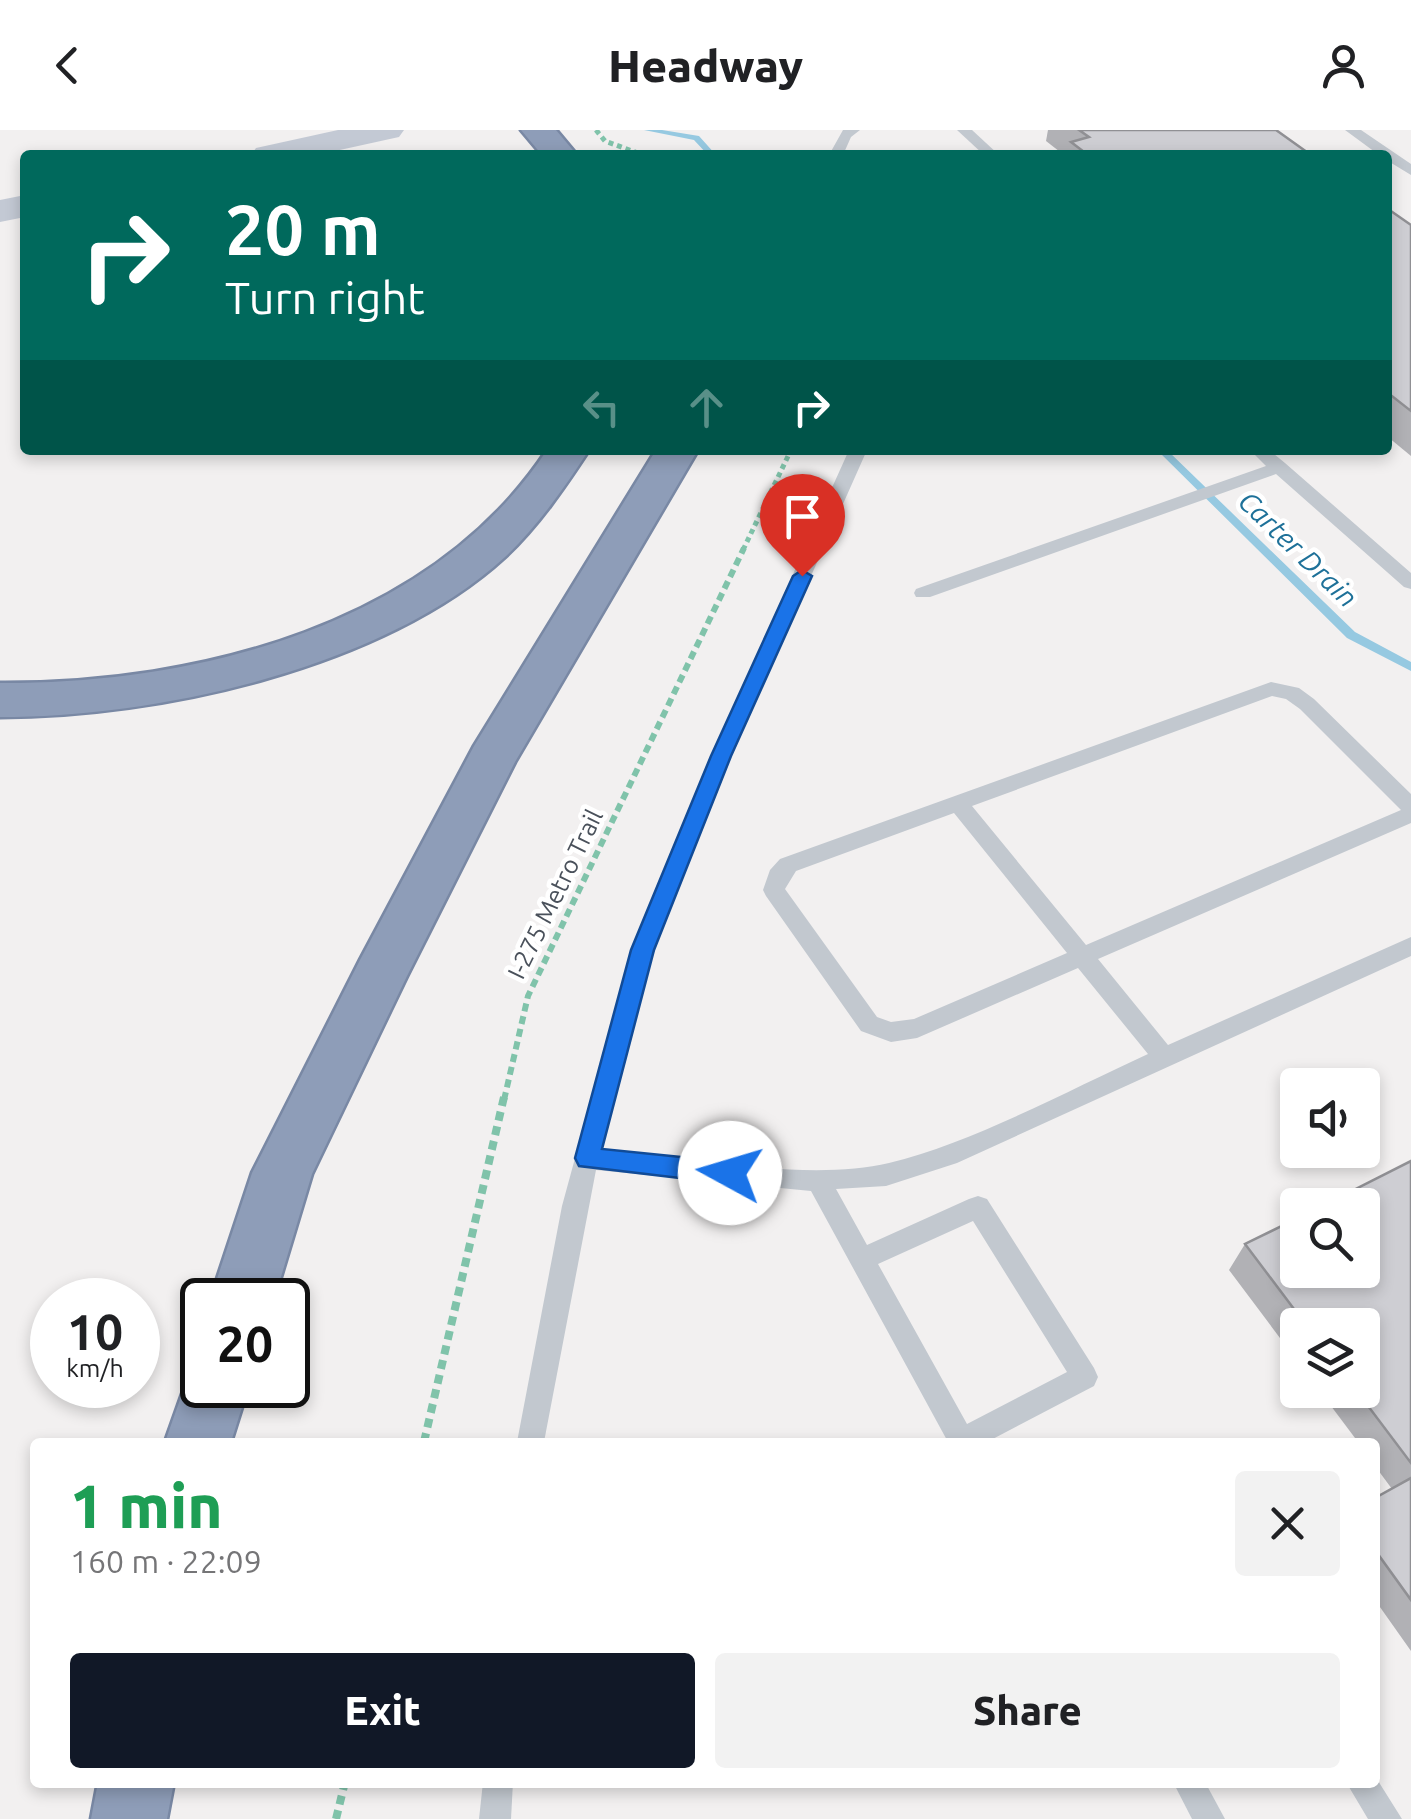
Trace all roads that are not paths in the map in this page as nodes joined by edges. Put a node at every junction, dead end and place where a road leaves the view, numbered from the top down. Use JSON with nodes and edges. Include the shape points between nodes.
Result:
{"nodes":[{"id":1,"x":388,"y":130,"type":"edge"},
{"id":2,"x":538,"y":130,"type":"edge"},
{"id":3,"x":964,"y":130,"type":"edge"},
{"id":4,"x":1352,"y":130,"type":"edge"},
{"id":5,"x":292,"y":150,"type":"edge"},
{"id":6,"x":556,"y":150,"type":"edge"},
{"id":7,"x":986,"y":150,"type":"edge"},
{"id":8,"x":1381,"y":150,"type":"edge"},
{"id":9,"x":565,"y":455,"type":"edge"},
{"id":10,"x":674,"y":455,"type":"edge"},
{"id":11,"x":856,"y":455,"type":"edge"},
{"id":12,"x":1265,"y":455,"type":"edge"},
{"id":13,"x":1278,"y":467,"type":"junction"},
{"id":14,"x":1411,"y":583,"type":"edge"},
{"id":15,"x":922,"y":593,"type":"dead end"},
{"id":16,"x":0,"y":700,"type":"edge"},
{"id":17,"x":956,"y":801,"type":"junction"},
{"id":18,"x":1411,"y":810,"type":"edge"},
{"id":19,"x":1411,"y":946,"type":"edge"},
{"id":20,"x":1084,"y":956,"type":"junction"},
{"id":21,"x":1164,"y":1057,"type":"junction"},
{"id":22,"x":587,"y":1158,"type":"junction"},
{"id":23,"x":818,"y":1180,"type":"junction"},
{"id":24,"x":862,"y":1260,"type":"junction"},
{"id":25,"x":249,"y":1278,"type":"edge"},
{"id":26,"x":209,"y":1408,"type":"edge"},
{"id":27,"x":199,"y":1438,"type":"edge"},
{"id":28,"x":531,"y":1438,"type":"edge"},
{"id":29,"x":960,"y":1438,"type":"edge"},
{"id":30,"x":968,"y":1438,"type":"edge"},
{"id":31,"x":135,"y":1788,"type":"edge"},
{"id":32,"x":498,"y":1788,"type":"edge"},
{"id":33,"x":1191,"y":1788,"type":"edge"},
{"id":34,"x":1365,"y":1788,"type":"edge"},
{"id":35,"x":129,"y":1819,"type":"edge"},
{"id":36,"x":495,"y":1819,"type":"edge"},
{"id":37,"x":1208,"y":1819,"type":"edge"},
{"id":38,"x":1386,"y":1819,"type":"edge"}],
"edges":[{"from":1,"to":5,"type":"main road"},
{"from":2,"to":6,"type":"highway"},
{"from":3,"to":7,"type":"lane"},
{"from":4,"to":8,"type":"lane"},
{"from":9,"to":16,"type":"highway","via":[[538,499],[458,572],[338,636],[215,675],[113,693]]},
{"from":10,"to":25,"type":"highway","via":[[492,759],[379,976],[282,1173]]},
{"from":11,"to":22,"type":"lane","via":[[642,950]]},
{"from":12,"to":13,"type":"lane"},
{"from":13,"to":14,"type":"lane"},
{"from":13,"to":15,"type":"lane"},
{"from":17,"to":18,"type":"lane","via":[[1272,689],[1307,704]]},
{"from":17,"to":20,"type":"lane"},
{"from":17,"to":20,"type":"lane","via":[[788,865],[778,876],[774,890],[870,1024],[891,1032],[917,1028]]},
{"from":18,"to":20,"type":"lane"},
{"from":19,"to":21,"type":"lane"},
{"from":20,"to":21,"type":"lane"},
{"from":21,"to":23,"type":"lane","via":[[948,1155],[886,1176]]},
{"from":22,"to":23,"type":"lane"},
{"from":22,"to":28,"type":"lane"},
{"from":23,"to":24,"type":"lane"},
{"from":24,"to":29,"type":"lane"},
{"from":24,"to":30,"type":"lane","via":[[978,1207],[1086,1377]]},
{"from":26,"to":27,"type":"highway"},
{"from":31,"to":35,"type":"highway"},
{"from":32,"to":36,"type":"lane"},
{"from":33,"to":37,"type":"lane"},
{"from":34,"to":38,"type":"lane"}]}
